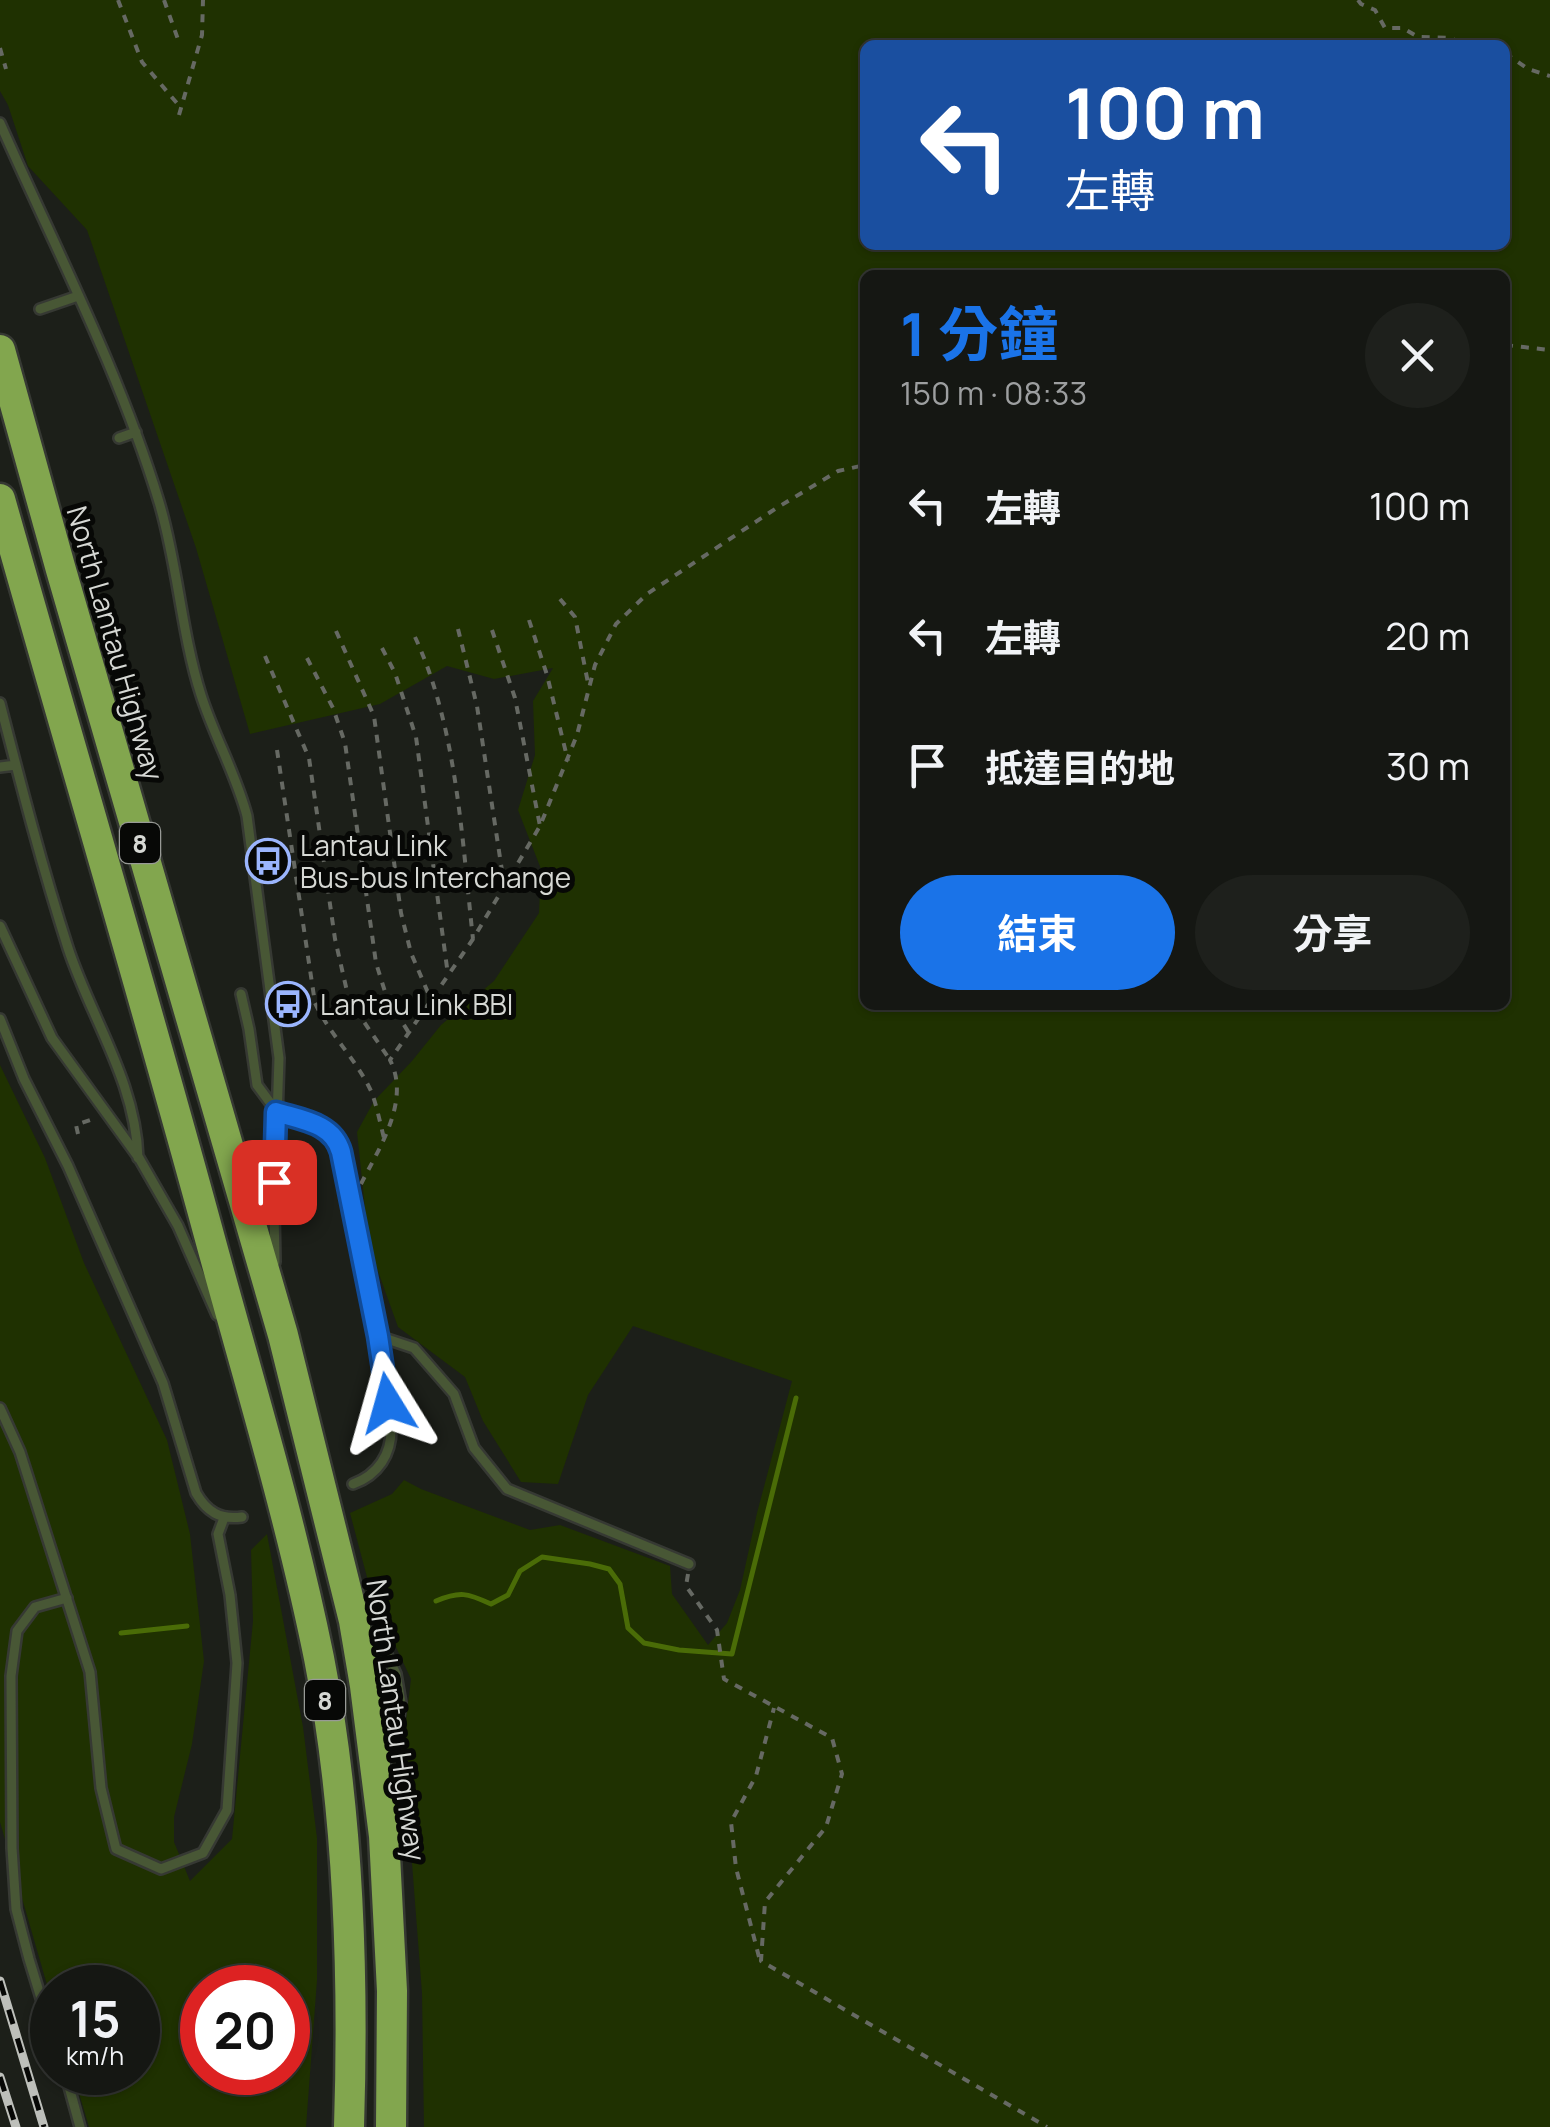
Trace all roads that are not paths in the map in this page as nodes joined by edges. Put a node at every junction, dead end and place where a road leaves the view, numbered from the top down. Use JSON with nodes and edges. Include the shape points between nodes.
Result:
{"nodes":[{"id":1,"x":0,"y":123,"type":"edge"},
{"id":2,"x":11,"y":148,"type":"junction"},
{"id":3,"x":0,"y":154,"type":"edge"},
{"id":4,"x":78,"y":296,"type":"junction"},
{"id":5,"x":40,"y":309,"type":"dead end"},
{"id":6,"x":0,"y":350,"type":"edge"},
{"id":7,"x":136,"y":432,"type":"junction"},
{"id":8,"x":119,"y":438,"type":"dead end"},
{"id":9,"x":0,"y":498,"type":"edge"},
{"id":10,"x":0,"y":703,"type":"edge"},
{"id":11,"x":16,"y":765,"type":"junction"},
{"id":12,"x":0,"y":767,"type":"edge"},
{"id":13,"x":0,"y":926,"type":"edge"},
{"id":14,"x":241,"y":994,"type":"dead end"},
{"id":15,"x":0,"y":1019,"type":"edge"},
{"id":16,"x":276,"y":1112,"type":"junction"},
{"id":17,"x":138,"y":1158,"type":"junction"},
{"id":18,"x":283,"y":1335,"type":"junction"},
{"id":19,"x":378,"y":1336,"type":"junction"},
{"id":20,"x":0,"y":1408,"type":"edge"},
{"id":21,"x":258,"y":1414,"type":"junction"},
{"id":22,"x":353,"y":1484,"type":"dead end"},
{"id":23,"x":242,"y":1517,"type":"dead end"},
{"id":24,"x":224,"y":1518,"type":"junction"},
{"id":25,"x":689,"y":1564,"type":"road end"},
{"id":26,"x":67,"y":1598,"type":"junction"},
{"id":27,"x":30,"y":1965,"type":"edge"},
{"id":28,"x":71,"y":2095,"type":"edge"},
{"id":29,"x":391,"y":2120,"type":"edge"},
{"id":30,"x":80,"y":2127,"type":"edge"},
{"id":31,"x":350,"y":2127,"type":"edge"}],
"edges":[{"from":1,"to":2,"type":"lane"},
{"from":2,"to":3,"type":"lane"},
{"from":2,"to":4,"type":"lane"},
{"from":4,"to":5,"type":"lane"},
{"from":4,"to":7,"type":"lane"},
{"from":6,"to":18,"type":"highway","name":"North Lantau Highway","number":"8"},
{"from":7,"to":8,"type":"lane"},
{"from":7,"to":16,"type":"lane","via":[[160,505],[200,691],[247,816],[278,1049]]},
{"from":9,"to":21,"type":"highway","number":"8"},
{"from":10,"to":11,"type":"lane"},
{"from":11,"to":12,"type":"lane"},
{"from":11,"to":17,"type":"lane","via":[[69,950],[132,1102]]},
{"from":13,"to":17,"type":"lane","via":[[52,1038]]},
{"from":14,"to":16,"type":"lane","via":[[257,1085]]},
{"from":15,"to":24,"type":"lane","via":[[162,1383],[196,1493],[203,1506]]},
{"from":16,"to":18,"type":"lane","via":[[275,1266]]},
{"from":16,"to":19,"type":"lane","via":[[335,1136]]},
{"from":17,"to":21,"type":"lane","via":[[178,1226]]},
{"from":18,"to":29,"type":"highway","name":"North Lantau Highway","number":"8","via":[[354,1621],[376,1764],[389,1907]]},
{"from":19,"to":22,"type":"lane","via":[[392,1439],[382,1464]]},
{"from":19,"to":25,"type":"lane","via":[[414,1348],[454,1394],[474,1448],[507,1489]]},
{"from":20,"to":26,"type":"lane"},
{"from":21,"to":31,"type":"highway","number":"8","via":[[319,1662],[342,1831]]},
{"from":23,"to":24,"type":"lane"},
{"from":24,"to":26,"type":"lane","via":[[218,1534],[237,1663],[226,1810],[203,1852],[161,1869],[116,1848],[101,1788],[90,1672]]},
{"from":26,"to":27,"type":"lane","via":[[35,1606],[18,1631],[12,1676],[12,1848],[16,1909]]},
{"from":28,"to":30,"type":"lane"}]}
